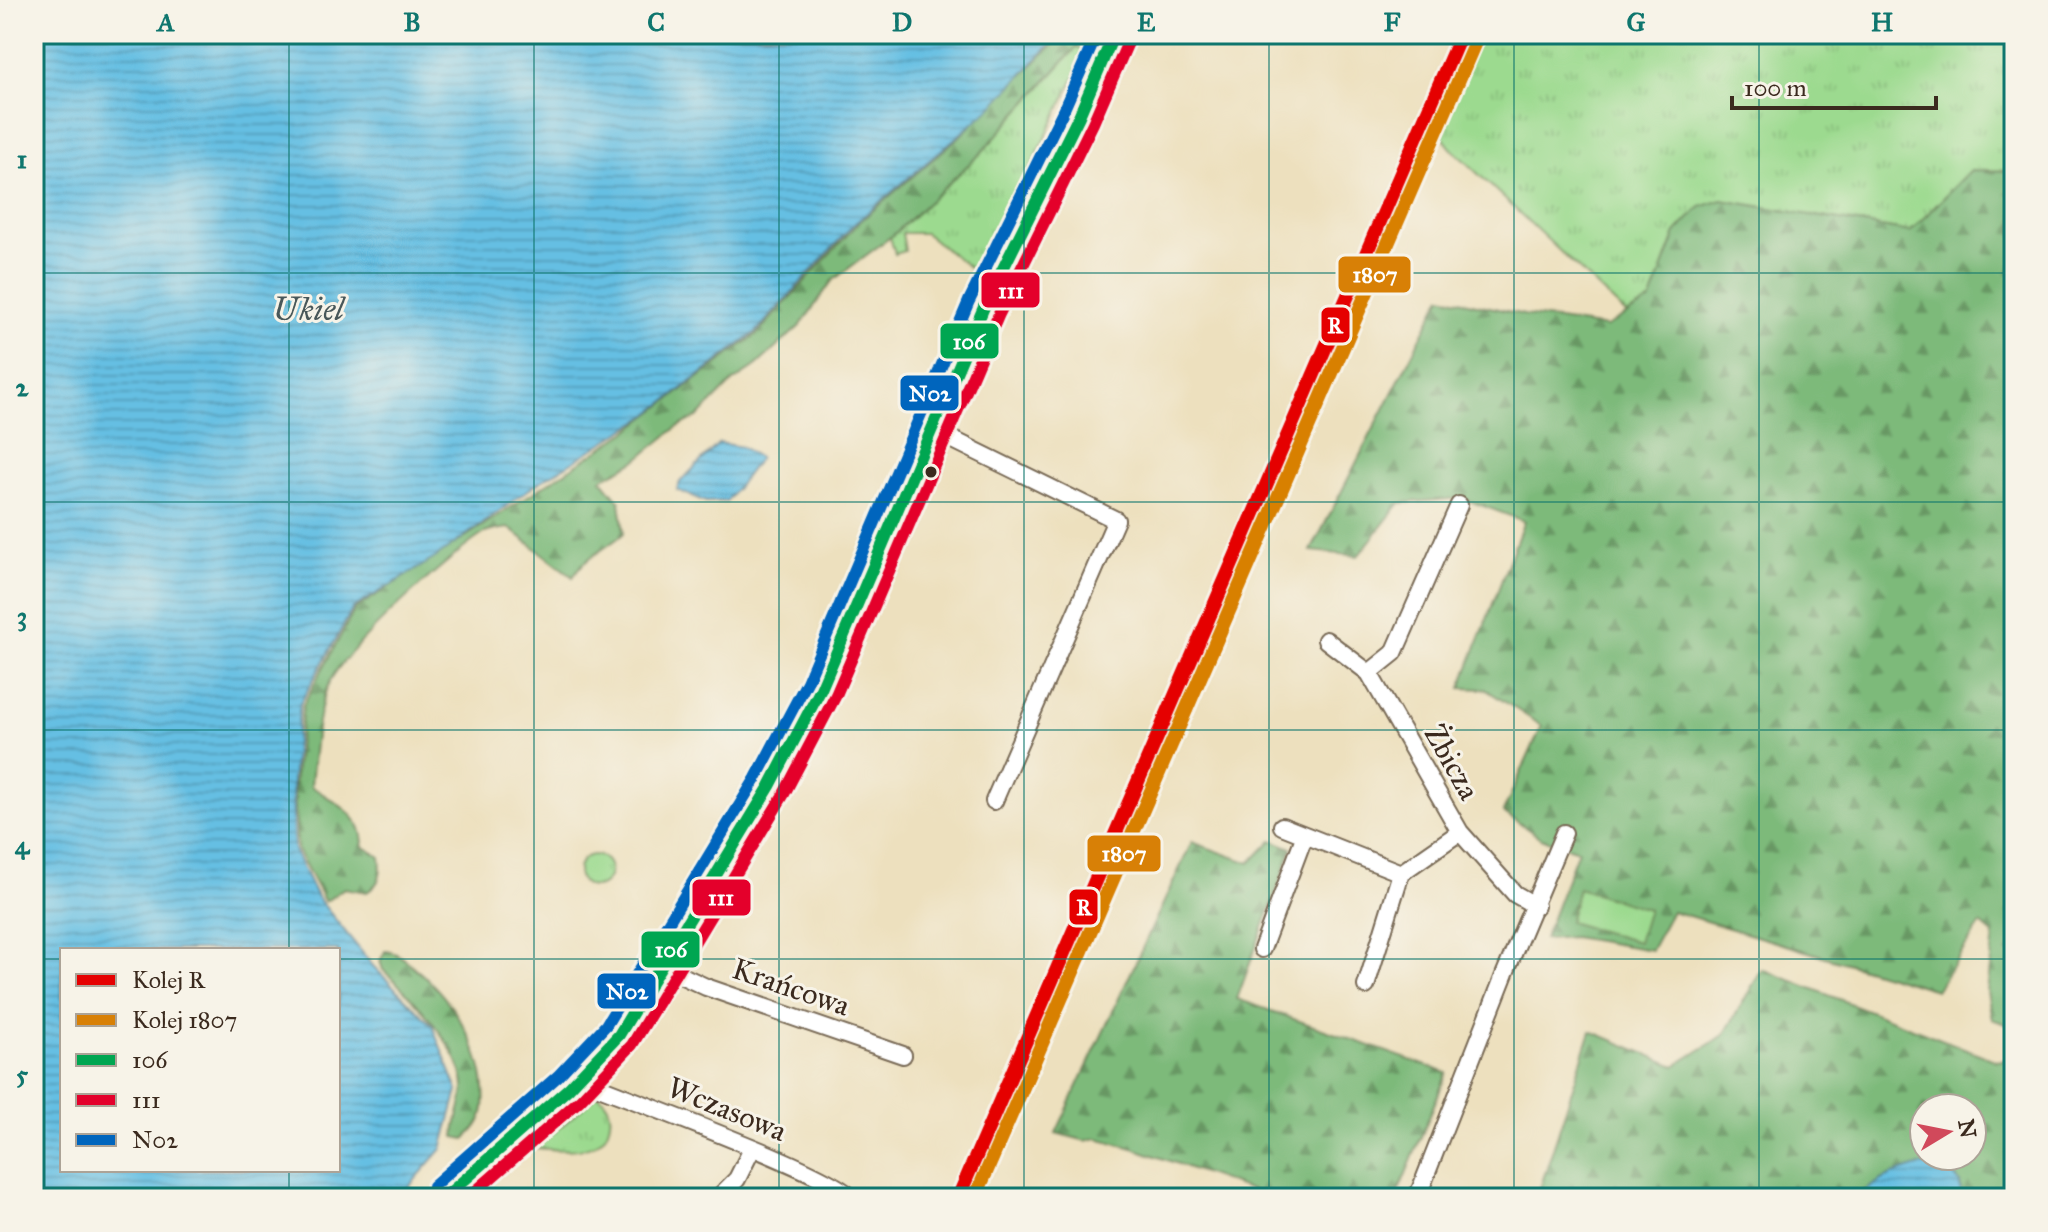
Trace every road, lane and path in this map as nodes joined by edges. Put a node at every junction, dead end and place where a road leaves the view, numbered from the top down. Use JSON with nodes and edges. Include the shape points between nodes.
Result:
{"nodes":[{"id":1,"x":1114,"y":34,"type":"edge"},
{"id":2,"x":931,"y":429,"type":"junction"},
{"id":3,"x":1459,"y":505,"type":"dead end"},
{"id":4,"x":1326,"y":640,"type":"dead end"},
{"id":5,"x":1369,"y":673,"type":"junction"},
{"id":6,"x":994,"y":801,"type":"dead end"},
{"id":7,"x":1282,"y":826,"type":"dead end"},
{"id":8,"x":1460,"y":832,"type":"junction"},
{"id":9,"x":1564,"y":833,"type":"dead end"},
{"id":10,"x":1304,"y":837,"type":"junction"},
{"id":11,"x":1401,"y":873,"type":"junction"},
{"id":12,"x":1536,"y":906,"type":"junction"},
{"id":13,"x":1262,"y":949,"type":"dead end"},
{"id":14,"x":663,"y":967,"type":"junction"},
{"id":15,"x":1366,"y":986,"type":"dead end"},
{"id":16,"x":903,"y":1055,"type":"dead end"},
{"id":17,"x":579,"y":1079,"type":"junction"},
{"id":18,"x":752,"y":1149,"type":"junction"},
{"id":19,"x":444,"y":1198,"type":"edge"},
{"id":20,"x":718,"y":1198,"type":"edge"},
{"id":21,"x":851,"y":1198,"type":"edge"},
{"id":22,"x":1417,"y":1198,"type":"edge"}],
"edges":[{"from":1,"to":2,"type":"main road"},
{"from":2,"to":6,"type":"street","via":[[1116,520]]},
{"from":2,"to":14,"type":"main road","via":[[808,717]]},
{"from":3,"to":5,"type":"street","via":[[1394,653]]},
{"from":4,"to":5,"type":"street","name":"Żbicza"},
{"from":5,"to":8,"type":"street","name":"Żbicza"},
{"from":7,"to":10,"type":"street"},
{"from":8,"to":11,"type":"street"},
{"from":8,"to":12,"type":"street","name":"Żbicza","via":[[1515,894]]},
{"from":9,"to":12,"type":"street"},
{"from":10,"to":11,"type":"street"},
{"from":10,"to":13,"type":"street"},
{"from":11,"to":15,"type":"street"},
{"from":12,"to":22,"type":"street"},
{"from":14,"to":16,"type":"street","name":"Krańcowa"},
{"from":14,"to":17,"type":"main road","via":[[626,1025]]},
{"from":17,"to":18,"type":"street","name":"Wczasowa"},
{"from":17,"to":19,"type":"main road"},
{"from":18,"to":20,"type":"street","via":[[737,1179]]},
{"from":18,"to":21,"type":"street","name":"Wczasowa","via":[[830,1182]]}]}
